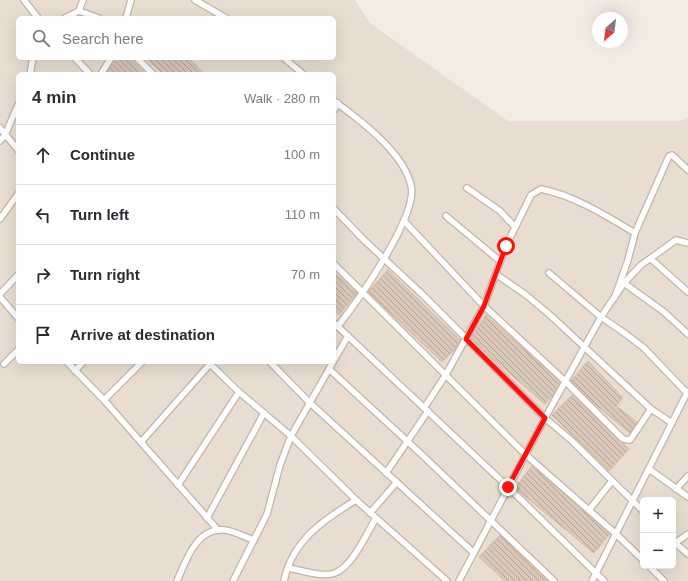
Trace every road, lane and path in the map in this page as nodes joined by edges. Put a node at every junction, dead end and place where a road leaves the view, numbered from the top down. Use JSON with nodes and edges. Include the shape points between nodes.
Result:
{"nodes":[{"id":1,"x":24,"y":0,"type":"edge"},
{"id":2,"x":83,"y":0,"type":"edge"},
{"id":3,"x":131,"y":0,"type":"edge"},
{"id":4,"x":195,"y":0,"type":"edge"},
{"id":5,"x":78,"y":11,"type":"junction"},
{"id":6,"x":36,"y":16,"type":"edge"},
{"id":7,"x":69,"y":16,"type":"edge"},
{"id":8,"x":93,"y":16,"type":"edge"},
{"id":9,"x":127,"y":16,"type":"edge"},
{"id":10,"x":223,"y":16,"type":"edge"},
{"id":11,"x":33,"y":60,"type":"edge"},
{"id":12,"x":77,"y":60,"type":"edge"},
{"id":13,"x":110,"y":60,"type":"edge"},
{"id":14,"x":139,"y":60,"type":"edge"},
{"id":15,"x":286,"y":60,"type":"edge"},
{"id":16,"x":30,"y":72,"type":"edge"},
{"id":17,"x":88,"y":72,"type":"edge"},
{"id":18,"x":102,"y":72,"type":"edge"},
{"id":19,"x":150,"y":72,"type":"edge"},
{"id":20,"x":301,"y":72,"type":"edge"},
{"id":21,"x":336,"y":102,"type":"edge"},
{"id":22,"x":16,"y":110,"type":"edge"},
{"id":23,"x":0,"y":128,"type":"edge"},
{"id":24,"x":5,"y":135,"type":"junction"},
{"id":25,"x":0,"y":141,"type":"edge"},
{"id":26,"x":16,"y":148,"type":"edge"},
{"id":27,"x":688,"y":170,"type":"edge"},
{"id":28,"x":467,"y":188,"type":"dead end"},
{"id":29,"x":16,"y":197,"type":"edge"},
{"id":30,"x":336,"y":211,"type":"edge"},
{"id":31,"x":446,"y":216,"type":"dead end"},
{"id":32,"x":0,"y":219,"type":"edge"},
{"id":33,"x":404,"y":221,"type":"junction"},
{"id":34,"x":515,"y":227,"type":"junction"},
{"id":35,"x":635,"y":233,"type":"junction"},
{"id":36,"x":688,"y":243,"type":"edge"},
{"id":37,"x":383,"y":258,"type":"junction"},
{"id":38,"x":651,"y":259,"type":"junction"},
{"id":39,"x":500,"y":261,"type":"junction"},
{"id":40,"x":336,"y":266,"type":"edge"},
{"id":41,"x":549,"y":273,"type":"dead end"},
{"id":42,"x":496,"y":274,"type":"junction"},
{"id":43,"x":16,"y":277,"type":"edge"},
{"id":44,"x":624,"y":283,"type":"junction"},
{"id":45,"x":688,"y":292,"type":"edge"},
{"id":46,"x":363,"y":293,"type":"junction"},
{"id":47,"x":0,"y":296,"type":"edge"},
{"id":48,"x":615,"y":296,"type":"junction"},
{"id":49,"x":484,"y":306,"type":"junction"},
{"id":50,"x":16,"y":316,"type":"edge"},
{"id":51,"x":601,"y":317,"type":"junction"},
{"id":52,"x":336,"y":325,"type":"edge"},
{"id":53,"x":688,"y":334,"type":"edge"},
{"id":54,"x":348,"y":336,"type":"junction"},
{"id":55,"x":466,"y":339,"type":"junction"},
{"id":56,"x":585,"y":348,"type":"junction"},
{"id":57,"x":16,"y":352,"type":"edge"},
{"id":58,"x":336,"y":356,"type":"edge"},
{"id":59,"x":4,"y":364,"type":"dead end"},
{"id":60,"x":69,"y":364,"type":"edge"},
{"id":61,"x":82,"y":364,"type":"edge"},
{"id":62,"x":140,"y":364,"type":"edge"},
{"id":63,"x":208,"y":364,"type":"edge"},
{"id":64,"x":210,"y":364,"type":"edge"},
{"id":65,"x":272,"y":364,"type":"edge"},
{"id":66,"x":332,"y":364,"type":"edge"},
{"id":67,"x":329,"y":369,"type":"junction"},
{"id":68,"x":74,"y":371,"type":"junction"},
{"id":69,"x":445,"y":376,"type":"junction"},
{"id":70,"x":566,"y":382,"type":"junction"},
{"id":71,"x":239,"y":392,"type":"junction"},
{"id":72,"x":687,"y":395,"type":"edge"},
{"id":73,"x":104,"y":400,"type":"junction"},
{"id":74,"x":309,"y":402,"type":"junction"},
{"id":75,"x":651,"y":408,"type":"junction"},
{"id":76,"x":426,"y":410,"type":"junction"},
{"id":77,"x":264,"y":413,"type":"junction"},
{"id":78,"x":545,"y":418,"type":"junction"},
{"id":79,"x":672,"y":423,"type":"junction"},
{"id":80,"x":291,"y":436,"type":"junction"},
{"id":81,"x":407,"y":441,"type":"junction"},
{"id":82,"x":141,"y":442,"type":"junction"},
{"id":83,"x":526,"y":455,"type":"junction"},
{"id":84,"x":648,"y":469,"type":"junction"},
{"id":85,"x":386,"y":473,"type":"junction"},
{"id":86,"x":688,"y":476,"type":"edge"},
{"id":87,"x":612,"y":481,"type":"junction"},
{"id":88,"x":397,"y":482,"type":"junction"},
{"id":89,"x":178,"y":485,"type":"junction"},
{"id":90,"x":508,"y":487,"type":"junction"},
{"id":91,"x":676,"y":488,"type":"junction"},
{"id":92,"x":688,"y":496,"type":"edge"},
{"id":93,"x":356,"y":500,"type":"junction"},
{"id":94,"x":632,"y":501,"type":"junction"},
{"id":95,"x":640,"y":508,"type":"edge"},
{"id":96,"x":589,"y":510,"type":"junction"},
{"id":97,"x":370,"y":513,"type":"junction"},
{"id":98,"x":207,"y":518,"type":"junction"},
{"id":99,"x":376,"y":518,"type":"junction"},
{"id":100,"x":490,"y":522,"type":"junction"},
{"id":101,"x":218,"y":530,"type":"junction"},
{"id":102,"x":616,"y":534,"type":"junction"},
{"id":103,"x":688,"y":534,"type":"edge"},
{"id":104,"x":254,"y":540,"type":"junction"},
{"id":105,"x":676,"y":541,"type":"edge"},
{"id":106,"x":676,"y":544,"type":"edge"},
{"id":107,"x":474,"y":553,"type":"junction"},
{"id":108,"x":688,"y":554,"type":"edge"},
{"id":109,"x":640,"y":557,"type":"edge"},
{"id":110,"x":288,"y":568,"type":"junction"},
{"id":111,"x":652,"y":569,"type":"edge"},
{"id":112,"x":596,"y":574,"type":"junction"},
{"id":113,"x":177,"y":581,"type":"edge"},
{"id":114,"x":233,"y":581,"type":"edge"},
{"id":115,"x":284,"y":581,"type":"edge"},
{"id":116,"x":447,"y":581,"type":"edge"},
{"id":117,"x":459,"y":581,"type":"edge"},
{"id":118,"x":554,"y":581,"type":"edge"},
{"id":119,"x":592,"y":581,"type":"edge"},
{"id":120,"x":604,"y":581,"type":"edge"},
{"id":121,"x":664,"y":581,"type":"edge"}],
"edges":[{"from":1,"to":6,"type":"street"},
{"from":2,"to":5,"type":"street"},
{"from":3,"to":9,"type":"street"},
{"from":4,"to":10,"type":"street"},
{"from":5,"to":7,"type":"street"},
{"from":5,"to":8,"type":"street"},
{"from":11,"to":16,"type":"street"},
{"from":12,"to":17,"type":"street"},
{"from":13,"to":18,"type":"street"},
{"from":14,"to":19,"type":"street"},
{"from":15,"to":20,"type":"street"},
{"from":21,"to":33,"type":"street","via":[[374,131],[402,165],[412,185]]},
{"from":22,"to":24,"type":"street"},
{"from":23,"to":24,"type":"street"},
{"from":24,"to":25,"type":"street"},
{"from":24,"to":26,"type":"street"},
{"from":27,"to":35,"type":"street","via":[[672,155],[669,156]]},
{"from":28,"to":34,"type":"street","via":[[500,211]]},
{"from":29,"to":32,"type":"street"},
{"from":30,"to":37,"type":"street"},
{"from":31,"to":39,"type":"street"},
{"from":33,"to":37,"type":"street"},
{"from":33,"to":49,"type":"street"},
{"from":34,"to":35,"type":"street","via":[[531,195],[541,189],[577,201]]},
{"from":34,"to":39,"type":"street"},
{"from":35,"to":48,"type":"street"},
{"from":36,"to":38,"type":"street","via":[[676,240]]},
{"from":37,"to":46,"type":"street"},
{"from":37,"to":55,"type":"street"},
{"from":38,"to":44,"type":"street","via":[[641,265]]},
{"from":38,"to":45,"type":"street"},
{"from":39,"to":42,"type":"street"},
{"from":40,"to":46,"type":"street"},
{"from":41,"to":51,"type":"street"},
{"from":42,"to":49,"type":"street"},
{"from":42,"to":56,"type":"street","via":[[526,295]]},
{"from":43,"to":47,"type":"street"},
{"from":44,"to":48,"type":"street"},
{"from":44,"to":53,"type":"street","via":[[664,312]]},
{"from":46,"to":52,"type":"street"},
{"from":46,"to":69,"type":"street"},
{"from":47,"to":50,"type":"street"},
{"from":48,"to":51,"type":"street"},
{"from":49,"to":55,"type":"street"},
{"from":49,"to":70,"type":"street"},
{"from":51,"to":56,"type":"street"},
{"from":51,"to":72,"type":"street","via":[[644,348]]},
{"from":52,"to":54,"type":"street"},
{"from":54,"to":58,"type":"street"},
{"from":54,"to":76,"type":"street"},
{"from":55,"to":69,"type":"street"},
{"from":55,"to":78,"type":"street"},
{"from":56,"to":70,"type":"street"},
{"from":56,"to":75,"type":"street"},
{"from":57,"to":59,"type":"street"},
{"from":60,"to":68,"type":"street"},
{"from":61,"to":68,"type":"street"},
{"from":62,"to":73,"type":"street"},
{"from":63,"to":82,"type":"street"},
{"from":64,"to":71,"type":"street"},
{"from":65,"to":74,"type":"street"},
{"from":66,"to":67,"type":"street"},
{"from":67,"to":74,"type":"street"},
{"from":67,"to":81,"type":"street"},
{"from":68,"to":73,"type":"street"},
{"from":69,"to":76,"type":"street"},
{"from":69,"to":83,"type":"street"},
{"from":70,"to":75,"type":"street","via":[[626,441],[630,440]]},
{"from":70,"to":78,"type":"street"},
{"from":71,"to":77,"type":"street"},
{"from":71,"to":89,"type":"street"},
{"from":72,"to":79,"type":"street"},
{"from":73,"to":82,"type":"street"},
{"from":74,"to":80,"type":"street"},
{"from":74,"to":85,"type":"street"},
{"from":75,"to":79,"type":"street"},
{"from":76,"to":81,"type":"street"},
{"from":76,"to":90,"type":"street"},
{"from":77,"to":80,"type":"street"},
{"from":77,"to":98,"type":"street"},
{"from":78,"to":83,"type":"street"},
{"from":78,"to":87,"type":"street"},
{"from":79,"to":84,"type":"street"},
{"from":80,"to":93,"type":"street"},
{"from":80,"to":104,"type":"street","via":[[267,514]]},
{"from":81,"to":85,"type":"street"},
{"from":81,"to":100,"type":"street"},
{"from":82,"to":89,"type":"street"},
{"from":83,"to":90,"type":"street"},
{"from":83,"to":96,"type":"street"},
{"from":84,"to":91,"type":"street"},
{"from":84,"to":94,"type":"street"},
{"from":85,"to":88,"type":"street"},
{"from":86,"to":91,"type":"street"},
{"from":87,"to":94,"type":"street"},
{"from":87,"to":96,"type":"street"},
{"from":88,"to":97,"type":"street"},
{"from":88,"to":107,"type":"street"},
{"from":89,"to":98,"type":"street"},
{"from":90,"to":100,"type":"street"},
{"from":90,"to":112,"type":"street"},
{"from":91,"to":92,"type":"street"},
{"from":93,"to":97,"type":"street"},
{"from":93,"to":110,"type":"street","via":[[311,530]]},
{"from":94,"to":95,"type":"street"},
{"from":94,"to":102,"type":"street"},
{"from":96,"to":102,"type":"street"},
{"from":97,"to":99,"type":"street"},
{"from":98,"to":101,"type":"street"},
{"from":99,"to":110,"type":"street","via":[[355,554],[340,570],[324,574]]},
{"from":99,"to":116,"type":"street"},
{"from":100,"to":107,"type":"street"},
{"from":100,"to":118,"type":"street"},
{"from":101,"to":104,"type":"street","via":[[226,530]]},
{"from":101,"to":113,"type":"street","via":[[205,535],[196,544]]},
{"from":102,"to":109,"type":"street"},
{"from":102,"to":112,"type":"street"},
{"from":103,"to":105,"type":"street"},
{"from":104,"to":114,"type":"street"},
{"from":106,"to":108,"type":"street"},
{"from":107,"to":117,"type":"street"},
{"from":110,"to":115,"type":"street"},
{"from":111,"to":121,"type":"street"},
{"from":112,"to":119,"type":"street"},
{"from":112,"to":120,"type":"street"}]}
